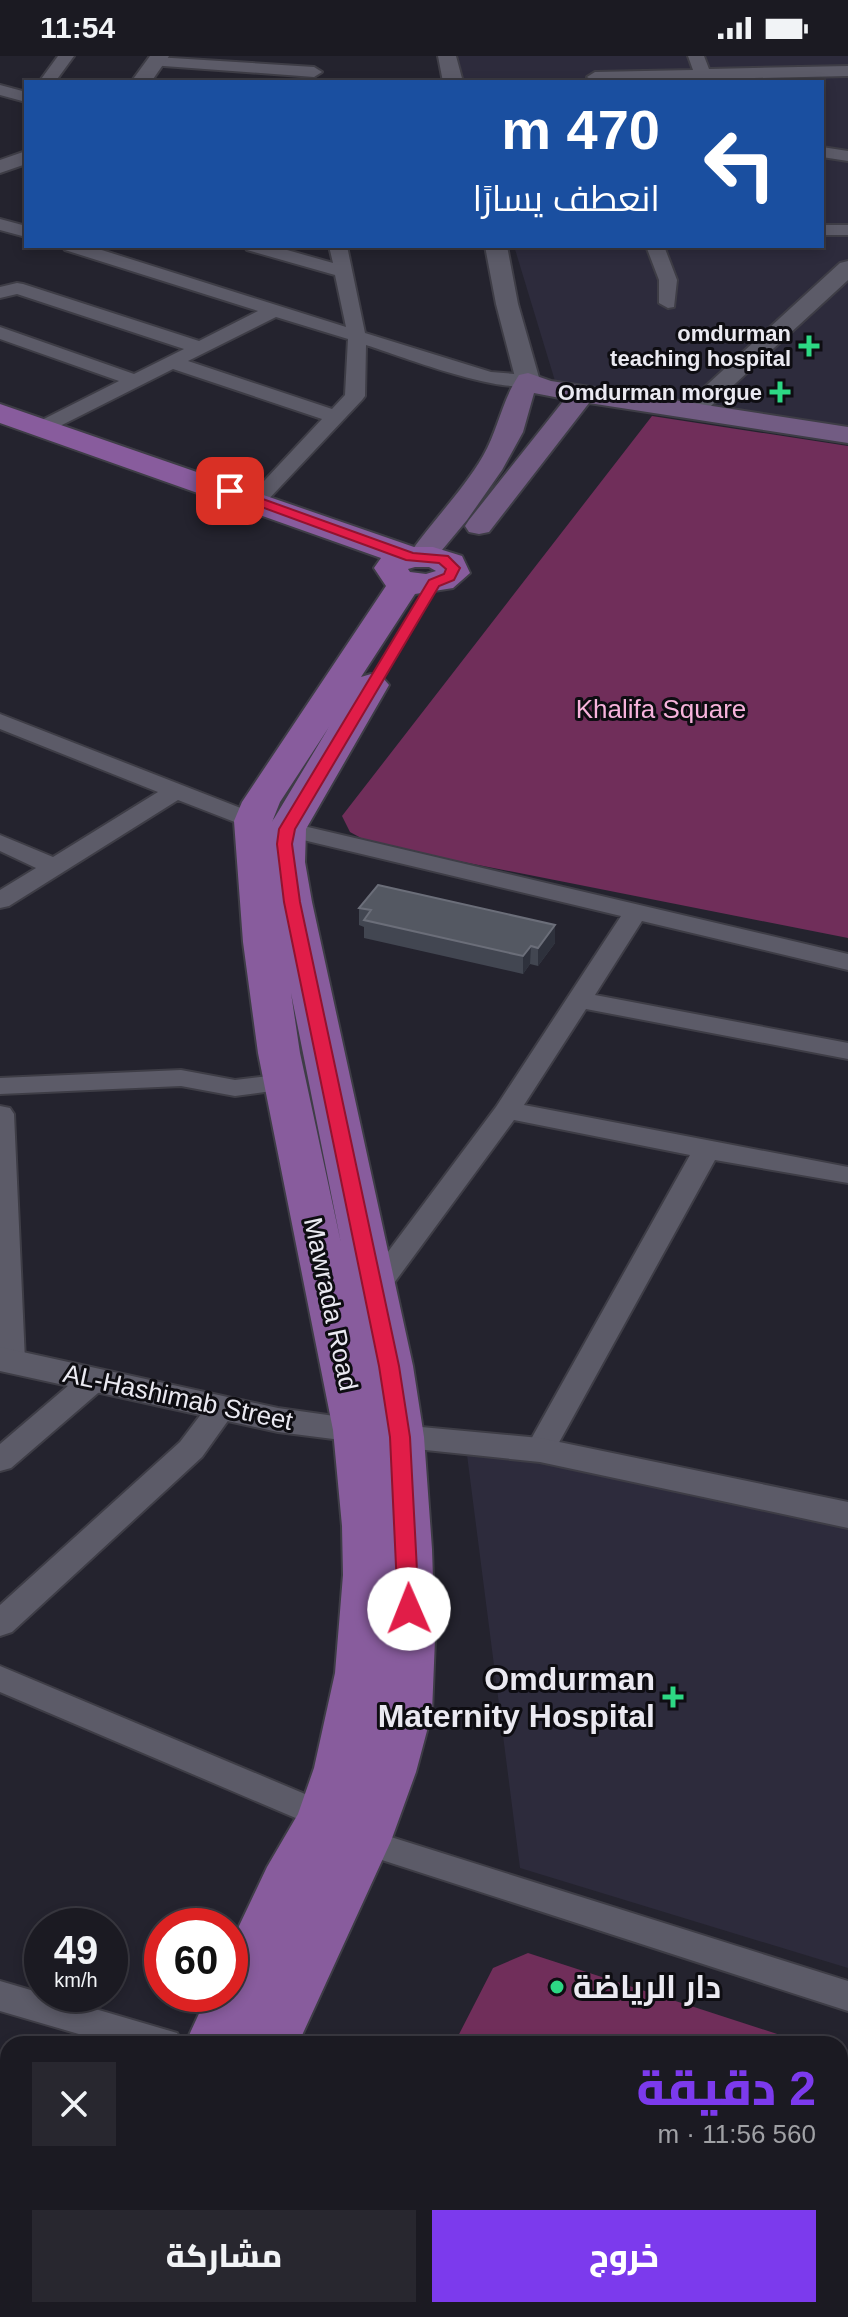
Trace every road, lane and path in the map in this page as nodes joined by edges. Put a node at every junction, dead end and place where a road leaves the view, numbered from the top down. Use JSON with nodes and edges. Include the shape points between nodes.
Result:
{"nodes":[{"id":1,"x":66,"y":56,"type":"edge"},
{"id":2,"x":447,"y":56,"type":"edge"},
{"id":3,"x":588,"y":56,"type":"edge"},
{"id":4,"x":642,"y":56,"type":"edge"},
{"id":5,"x":696,"y":56,"type":"edge"},
{"id":6,"x":158,"y":59,"type":"edge"},
{"id":7,"x":313,"y":70,"type":"edge"},
{"id":8,"x":848,"y":71,"type":"edge"},
{"id":9,"x":650,"y":76,"type":"junction"},
{"id":10,"x":705,"y":78,"type":"edge"},
{"id":11,"x":48,"y":80,"type":"edge"},
{"id":12,"x":142,"y":80,"type":"edge"},
{"id":13,"x":453,"y":80,"type":"edge"},
{"id":14,"x":596,"y":80,"type":"edge"},
{"id":15,"x":0,"y":90,"type":"edge"},
{"id":16,"x":24,"y":96,"type":"edge"},
{"id":17,"x":824,"y":152,"type":"edge"},
{"id":18,"x":848,"y":156,"type":"edge"},
{"id":19,"x":24,"y":158,"type":"edge"},
{"id":20,"x":0,"y":167,"type":"edge"},
{"id":21,"x":24,"y":215,"type":"edge"},
{"id":22,"x":2,"y":224,"type":"edge"},
{"id":23,"x":824,"y":230,"type":"edge"},
{"id":24,"x":848,"y":230,"type":"edge"},
{"id":25,"x":24,"y":231,"type":"edge"},
{"id":26,"x":77,"y":248,"type":"edge"},
{"id":27,"x":260,"y":248,"type":"edge"},
{"id":28,"x":338,"y":248,"type":"edge"},
{"id":29,"x":496,"y":248,"type":"edge"},
{"id":30,"x":656,"y":248,"type":"edge"},
{"id":31,"x":848,"y":268,"type":"edge"},
{"id":32,"x":342,"y":271,"type":"junction"},
{"id":33,"x":0,"y":293,"type":"edge"},
{"id":34,"x":668,"y":303,"type":"dead end"},
{"id":35,"x":275,"y":310,"type":"junction"},
{"id":36,"x":0,"y":333,"type":"edge"},
{"id":37,"x":357,"y":337,"type":"junction"},
{"id":38,"x":198,"y":347,"type":"junction"},
{"id":39,"x":171,"y":362,"type":"junction"},
{"id":40,"x":134,"y":380,"type":"junction"},
{"id":41,"x":528,"y":381,"type":"junction"},
{"id":42,"x":583,"y":393,"type":"junction"},
{"id":43,"x":693,"y":410,"type":"junction"},
{"id":44,"x":0,"y":413,"type":"edge"},
{"id":45,"x":335,"y":417,"type":"junction"},
{"id":46,"x":43,"y":427,"type":"junction"},
{"id":47,"x":0,"y":434,"type":"edge"},
{"id":48,"x":848,"y":435,"type":"edge"},
{"id":49,"x":267,"y":511,"type":"junction"},
{"id":50,"x":419,"y":568,"type":"junction"},
{"id":51,"x":0,"y":721,"type":"edge"},
{"id":52,"x":176,"y":791,"type":"junction"},
{"id":53,"x":270,"y":825,"type":"junction"},
{"id":54,"x":0,"y":842,"type":"edge"},
{"id":55,"x":53,"y":866,"type":"junction"},
{"id":56,"x":0,"y":901,"type":"edge"},
{"id":57,"x":635,"y":913,"type":"junction"},
{"id":58,"x":848,"y":962,"type":"edge"},
{"id":59,"x":579,"y":1000,"type":"junction"},
{"id":60,"x":323,"y":1046,"type":"junction"},
{"id":61,"x":848,"y":1051,"type":"edge"},
{"id":62,"x":282,"y":1068,"type":"junction"},
{"id":63,"x":0,"y":1086,"type":"edge"},
{"id":64,"x":507,"y":1110,"type":"junction"},
{"id":65,"x":0,"y":1114,"type":"edge"},
{"id":66,"x":707,"y":1150,"type":"junction"},
{"id":67,"x":848,"y":1175,"type":"edge"},
{"id":68,"x":373,"y":1292,"type":"junction"},
{"id":69,"x":5,"y":1360,"type":"edge"},
{"id":70,"x":94,"y":1380,"type":"junction"},
{"id":71,"x":222,"y":1408,"type":"junction"},
{"id":72,"x":378,"y":1433,"type":"junction"},
{"id":73,"x":540,"y":1450,"type":"junction"},
{"id":74,"x":0,"y":1461,"type":"edge"},
{"id":75,"x":848,"y":1515,"type":"edge"},
{"id":76,"x":0,"y":1624,"type":"edge"},
{"id":77,"x":0,"y":1678,"type":"edge"},
{"id":78,"x":324,"y":1816,"type":"junction"},
{"id":79,"x":363,"y":1841,"type":"junction"},
{"id":80,"x":0,"y":1996,"type":"edge"},
{"id":81,"x":848,"y":1996,"type":"edge"},
{"id":82,"x":137,"y":2036,"type":"edge"},
{"id":83,"x":218,"y":2036,"type":"edge"},
{"id":84,"x":273,"y":2036,"type":"edge"}],
"edges":[{"from":1,"to":11,"type":"street"},
{"from":2,"to":13,"type":"street"},
{"from":3,"to":14,"type":"street"},
{"from":4,"to":9,"type":"street"},
{"from":5,"to":10,"type":"street"},
{"from":6,"to":7,"type":"street"},
{"from":6,"to":12,"type":"street"},
{"from":8,"to":10,"type":"street"},
{"from":9,"to":10,"type":"street"},
{"from":9,"to":14,"type":"street"},
{"from":15,"to":16,"type":"street"},
{"from":17,"to":18,"type":"street"},
{"from":19,"to":20,"type":"street"},
{"from":21,"to":22,"type":"street"},
{"from":22,"to":25,"type":"street"},
{"from":23,"to":24,"type":"street"},
{"from":26,"to":35,"type":"street"},
{"from":27,"to":32,"type":"street"},
{"from":28,"to":32,"type":"street"},
{"from":29,"to":41,"type":"street"},
{"from":30,"to":34,"type":"street","via":[[668,280]]},
{"from":31,"to":43,"type":"street"},
{"from":32,"to":37,"type":"street"},
{"from":33,"to":38,"type":"street","via":[[17,288]]},
{"from":35,"to":37,"type":"street"},
{"from":35,"to":38,"type":"street"},
{"from":36,"to":40,"type":"street"},
{"from":37,"to":41,"type":"street","via":[[489,378]]},
{"from":37,"to":45,"type":"street","via":[[355,396]]},
{"from":38,"to":39,"type":"street"},
{"from":39,"to":40,"type":"street"},
{"from":39,"to":45,"type":"street"},
{"from":40,"to":46,"type":"street"},
{"from":41,"to":42,"type":"main road"},
{"from":41,"to":50,"type":"main road","via":[[519,392],[516,420],[488,471]]},
{"from":42,"to":43,"type":"main road"},
{"from":42,"to":50,"type":"main road"},
{"from":43,"to":48,"type":"main road"},
{"from":44,"to":46,"type":"main road"},
{"from":45,"to":49,"type":"street"},
{"from":46,"to":49,"type":"main road"},
{"from":47,"to":49,"type":"main road"},
{"from":49,"to":50,"type":"main road"},
{"from":50,"to":53,"type":"main road"},
{"from":51,"to":52,"type":"street"},
{"from":52,"to":53,"type":"street"},
{"from":52,"to":55,"type":"street"},
{"from":53,"to":57,"type":"street"},
{"from":53,"to":60,"type":"main road","name":"Mawrada Road","via":[[285,853]]},
{"from":53,"to":62,"type":"main road","name":"Mawrada Road","via":[[262,927]]},
{"from":54,"to":55,"type":"street"},
{"from":55,"to":56,"type":"street"},
{"from":57,"to":58,"type":"street"},
{"from":57,"to":59,"type":"street"},
{"from":59,"to":61,"type":"street"},
{"from":59,"to":64,"type":"street"},
{"from":60,"to":62,"type":"main road"},
{"from":60,"to":68,"type":"main road","name":"Mawrada Road"},
{"from":62,"to":63,"type":"street","via":[[235,1088],[181,1078]]},
{"from":62,"to":72,"type":"main road","name":"Mawrada Road"},
{"from":64,"to":66,"type":"street"},
{"from":64,"to":68,"type":"street"},
{"from":65,"to":69,"type":"street","via":[[8,1263]]},
{"from":66,"to":67,"type":"street"},
{"from":66,"to":73,"type":"street"},
{"from":68,"to":72,"type":"main road","name":"Mawrada Road"},
{"from":69,"to":70,"type":"street","name":"AL-Hashimab Street"},
{"from":70,"to":71,"type":"street","name":"AL-Hashimab Street"},
{"from":70,"to":74,"type":"street"},
{"from":71,"to":72,"type":"street","name":"AL-Hashimab Street"},
{"from":71,"to":76,"type":"street","via":[[188,1455]]},
{"from":72,"to":73,"type":"street","name":"AL-Hashimab Street"},
{"from":72,"to":78,"type":"main road","name":"Mawrada Road","via":[[362,1464],[367,1551],[358,1701]]},
{"from":72,"to":79,"type":"main road","name":"Mawrada Road","via":[[409,1639],[405,1712]]},
{"from":73,"to":75,"type":"street","name":"AL-Hashimab Street"},
{"from":77,"to":78,"type":"street"},
{"from":78,"to":79,"type":"street"},
{"from":78,"to":83,"type":"main road","name":"Mawrada Road","via":[[296,1864]]},
{"from":79,"to":81,"type":"street"},
{"from":79,"to":84,"type":"main road","name":"Mawrada Road"},
{"from":80,"to":82,"type":"street"}]}
